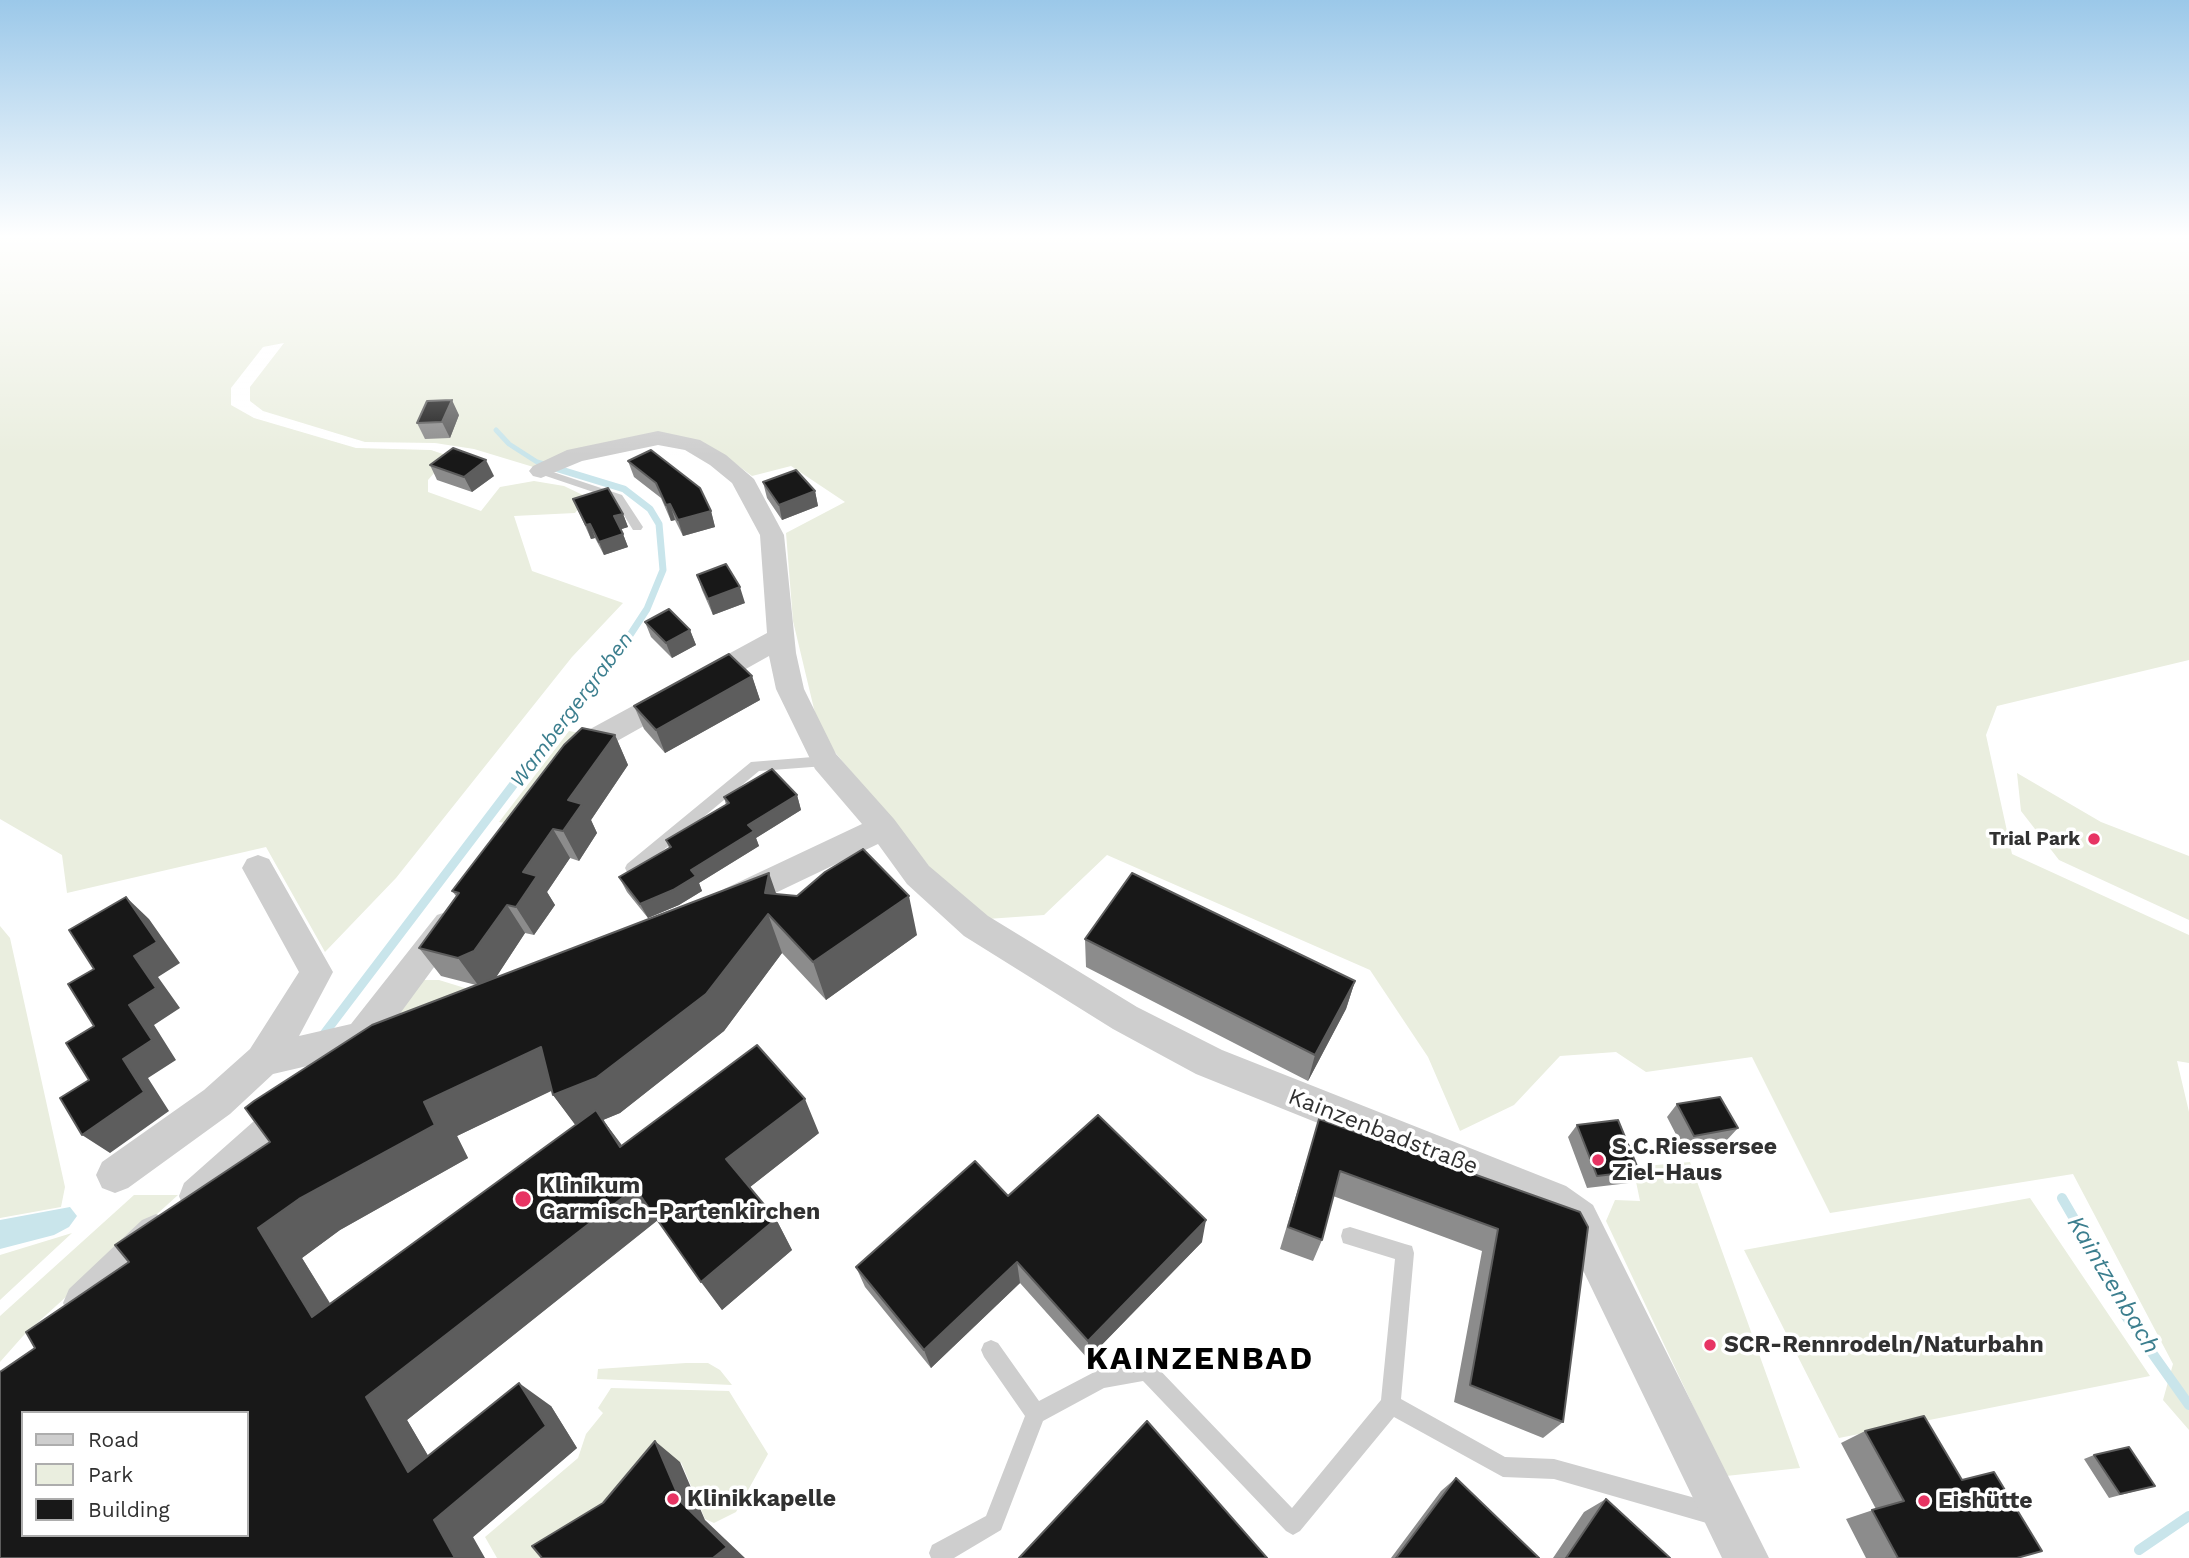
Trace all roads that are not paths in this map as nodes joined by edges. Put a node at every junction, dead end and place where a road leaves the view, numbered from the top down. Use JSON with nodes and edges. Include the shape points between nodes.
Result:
{"nodes":[{"id":1,"x":547,"y":468,"type":"joint"},
{"id":2,"x":638,"y":527,"type":"dead end"},
{"id":3,"x":780,"y":638,"type":"junction"},
{"id":4,"x":825,"y":761,"type":"junction"},
{"id":5,"x":559,"y":777,"type":"edge"},
{"id":6,"x":883,"y":828,"type":"junction"},
{"id":7,"x":258,"y":868,"type":"dead end"},
{"id":8,"x":632,"y":868,"type":"edge"},
{"id":9,"x":463,"y":906,"type":"edge"},
{"id":10,"x":703,"y":912,"type":"edge"},
{"id":11,"x":410,"y":1028,"type":"edge"},
{"id":12,"x":349,"y":1042,"type":"junction"},
{"id":13,"x":274,"y":1057,"type":"junction"},
{"id":14,"x":115,"y":1175,"type":"dead end"},
{"id":15,"x":1350,"y":1236,"type":"dead end"},
{"id":16,"x":62,"y":1328,"type":"edge"},
{"id":17,"x":991,"y":1350,"type":"dead end"},
{"id":18,"x":1391,"y":1404,"type":"junction"},
{"id":19,"x":1036,"y":1414,"type":"junction"},
{"id":20,"x":1728,"y":1518,"type":"junction"},
{"id":21,"x":943,"y":1558,"type":"edge"},
{"id":22,"x":1745,"y":1558,"type":"edge"}],
"edges":[{"from":1,"to":2,"type":"lane","via":[[618,497]]},
{"from":1,"to":3,"type":"street","name":"Kainzenbadstraße","via":[[575,455],[658,438],[692,445],[718,460],[742,479],[772,535]]},
{"from":3,"to":4,"type":"street","name":"Kainzenbadstraße","via":[[790,689]]},
{"from":3,"to":5,"type":"street","via":[[591,742]]},
{"from":4,"to":6,"type":"street","name":"Kainzenbadstraße"},
{"from":4,"to":8,"type":"lane","via":[[756,766]]},
{"from":6,"to":10,"type":"street"},
{"from":6,"to":20,"type":"street","name":"Kainzenbadstraße","via":[[918,875],[976,926],[1125,1018],[1209,1062],[1291,1097],[1552,1199],[1579,1219]]},
{"from":7,"to":13,"type":"street","via":[[316,972]]},
{"from":9,"to":12,"type":"street"},
{"from":11,"to":12,"type":"street"},
{"from":12,"to":13,"type":"street"},
{"from":12,"to":16,"type":"street","via":[[313,1091],[95,1289]]},
{"from":13,"to":14,"type":"street"},
{"from":15,"to":18,"type":"lane","via":[[1405,1253]]},
{"from":17,"to":19,"type":"lane"},
{"from":18,"to":19,"type":"lane","via":[[1293,1524],[1147,1371],[1102,1378]]},
{"from":18,"to":20,"type":"lane","via":[[1503,1467],[1554,1469]]},
{"from":19,"to":21,"type":"lane","via":[[993,1523],[940,1553]]},
{"from":20,"to":22,"type":"street","name":"Kainzenbadstraße"}]}
